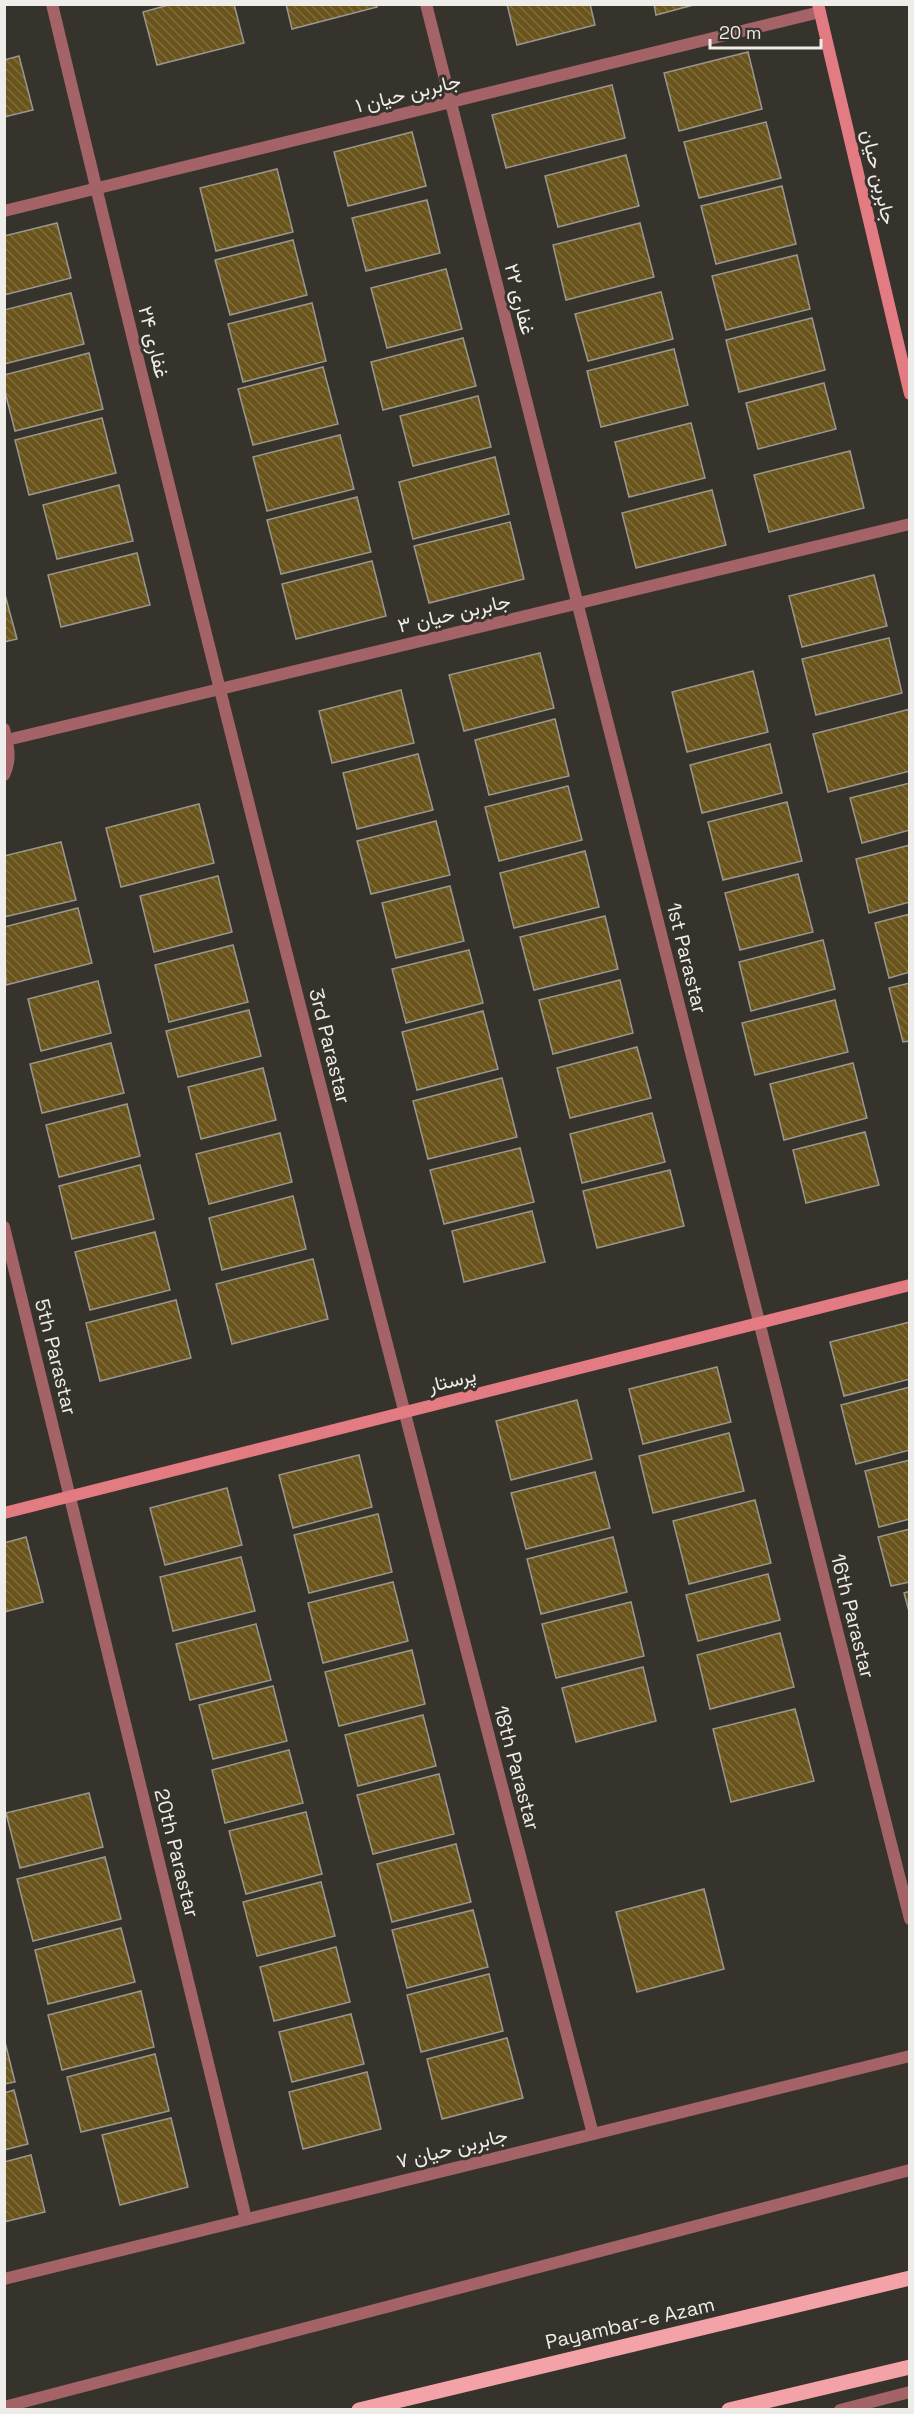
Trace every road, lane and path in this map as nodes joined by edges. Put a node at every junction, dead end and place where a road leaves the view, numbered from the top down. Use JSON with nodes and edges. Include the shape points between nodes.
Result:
{"nodes":[{"id":1,"x":52,"y":4,"type":"edge"},
{"id":2,"x":426,"y":4,"type":"edge"},
{"id":3,"x":819,"y":8,"type":"edge"},
{"id":4,"x":451,"y":102,"type":"junction"},
{"id":5,"x":96,"y":189,"type":"junction"},
{"id":6,"x":4,"y":211,"type":"edge"},
{"id":7,"x":909,"y":394,"type":"edge"},
{"id":8,"x":909,"y":524,"type":"edge"},
{"id":9,"x":577,"y":603,"type":"junction"},
{"id":10,"x":219,"y":689,"type":"junction"},
{"id":11,"x":6,"y":734,"type":"edge"},
{"id":12,"x":4,"y":775,"type":"edge"},
{"id":13,"x":4,"y":1227,"type":"edge"},
{"id":14,"x":909,"y":1285,"type":"edge"},
{"id":15,"x":759,"y":1323,"type":"junction"},
{"id":16,"x":404,"y":1412,"type":"junction"},
{"id":17,"x":70,"y":1497,"type":"junction"},
{"id":18,"x":4,"y":1513,"type":"edge"},
{"id":19,"x":909,"y":1920,"type":"edge"},
{"id":20,"x":909,"y":2056,"type":"edge"},
{"id":21,"x":593,"y":2134,"type":"junction"},
{"id":22,"x":909,"y":2170,"type":"edge"},
{"id":23,"x":246,"y":2219,"type":"junction"},
{"id":24,"x":909,"y":2278,"type":"edge"},
{"id":25,"x":4,"y":2279,"type":"edge"},
{"id":26,"x":909,"y":2367,"type":"edge"},
{"id":27,"x":909,"y":2392,"type":"edge"},
{"id":28,"x":4,"y":2408,"type":"edge"},
{"id":29,"x":359,"y":2409,"type":"edge"},
{"id":30,"x":729,"y":2409,"type":"edge"},
{"id":31,"x":840,"y":2409,"type":"edge"}],
"edges":[{"from":1,"to":5,"type":"street","name":"غفاری ۲۴"},
{"from":2,"to":4,"type":"street","name":"غفاری ۲۲"},
{"from":3,"to":4,"type":"street","name":"جابربن حیان ۱"},
{"from":3,"to":7,"type":"street","name":"جابربن حیان"},
{"from":4,"to":5,"type":"street","name":"جابربن حیان ۱"},
{"from":4,"to":9,"type":"street","name":"غفاری ۲۲"},
{"from":5,"to":6,"type":"street","name":"جابربن حیان ۱"},
{"from":5,"to":10,"type":"street","name":"غفاری ۲۴"},
{"from":8,"to":9,"type":"street","name":"جابربن حیان ۳"},
{"from":9,"to":10,"type":"street","name":"جابربن حیان ۳"},
{"from":9,"to":15,"type":"street","name":"1st Parastar"},
{"from":10,"to":11,"type":"street","name":"جابربن حیان ۳"},
{"from":10,"to":16,"type":"street","name":"3rd Parastar"},
{"from":11,"to":12,"type":"street","via":[[10,748]]},
{"from":13,"to":17,"type":"street","name":"5th Parastar"},
{"from":14,"to":15,"type":"street","name":"پرستار"},
{"from":15,"to":16,"type":"street","name":"پرستار"},
{"from":15,"to":19,"type":"street","name":"16th Parastar"},
{"from":16,"to":17,"type":"street","name":"پرستار"},
{"from":16,"to":21,"type":"street","name":"18th Parastar"},
{"from":17,"to":18,"type":"street","name":"پرستار"},
{"from":17,"to":23,"type":"street","name":"20th Parastar"},
{"from":20,"to":21,"type":"street","name":"جابربن حیان ۷"},
{"from":21,"to":23,"type":"street","name":"جابربن حیان ۷"},
{"from":22,"to":28,"type":"street"},
{"from":23,"to":25,"type":"street","name":"جابربن حیان ۷"},
{"from":24,"to":29,"type":"main road","name":"Payambar-e Azam"},
{"from":26,"to":30,"type":"main road"},
{"from":27,"to":31,"type":"street"}]}
